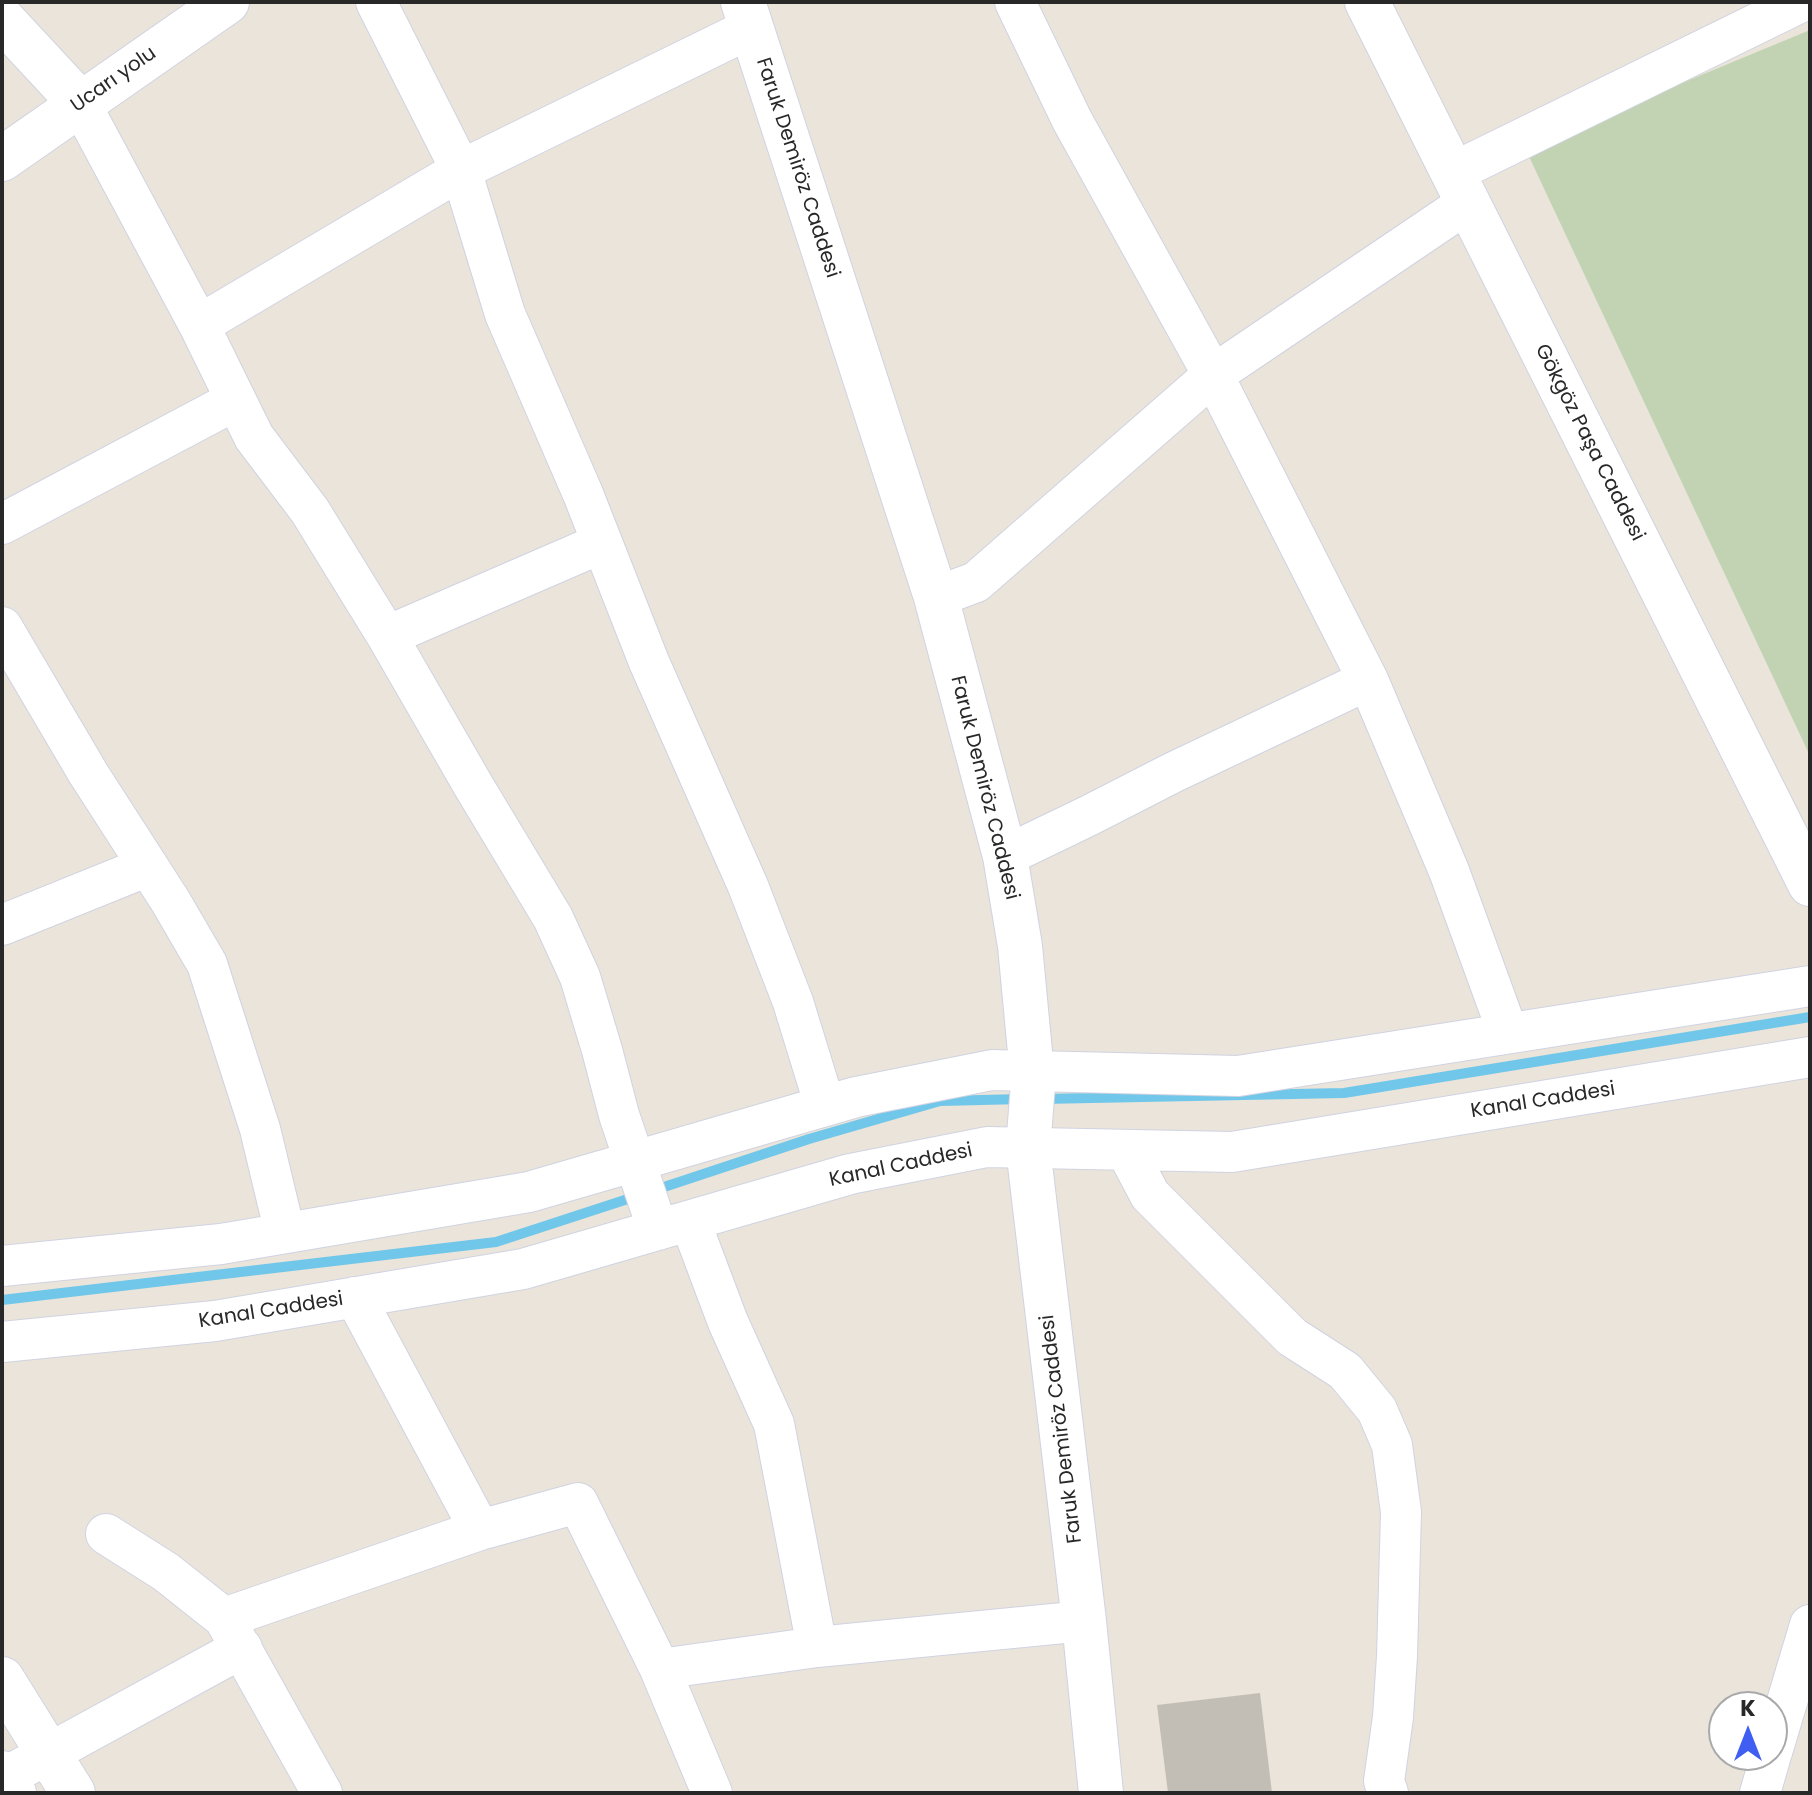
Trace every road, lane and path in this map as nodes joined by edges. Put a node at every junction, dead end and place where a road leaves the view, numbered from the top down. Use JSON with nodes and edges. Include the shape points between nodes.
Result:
{"nodes":[{"id":1,"x":227,"y":2,"type":"edge"},
{"id":2,"x":376,"y":2,"type":"edge"},
{"id":3,"x":1015,"y":2,"type":"edge"},
{"id":4,"x":1367,"y":2,"type":"edge"},
{"id":5,"x":1801,"y":2,"type":"edge"},
{"id":6,"x":747,"y":15,"type":"edge"},
{"id":7,"x":2,"y":19,"type":"edge"},
{"id":8,"x":80,"y":103,"type":"junction"},
{"id":9,"x":2,"y":159,"type":"edge"},
{"id":10,"x":461,"y":170,"type":"junction"},
{"id":11,"x":1461,"y":187,"type":"junction"},
{"id":12,"x":199,"y":325,"type":"junction"},
{"id":13,"x":1213,"y":375,"type":"junction"},
{"id":14,"x":236,"y":400,"type":"junction"},
{"id":15,"x":2,"y":524,"type":"edge"},
{"id":16,"x":602,"y":543,"type":"junction"},
{"id":17,"x":936,"y":597,"type":"junction"},
{"id":18,"x":2,"y":627,"type":"edge"},
{"id":19,"x":387,"y":636,"type":"junction"},
{"id":20,"x":1368,"y":680,"type":"junction"},
{"id":21,"x":1005,"y":856,"type":"junction"},
{"id":22,"x":148,"y":866,"type":"junction"},
{"id":23,"x":1810,"y":884,"type":"edge"},
{"id":24,"x":2,"y":925,"type":"edge"},
{"id":25,"x":1810,"y":986,"type":"edge"},
{"id":26,"x":1508,"y":1033,"type":"junction"},
{"id":27,"x":1810,"y":1057,"type":"edge"},
{"id":28,"x":1032,"y":1077,"type":"junction"},
{"id":29,"x":825,"y":1106,"type":"junction"},
{"id":30,"x":1029,"y":1138,"type":"junction"},
{"id":31,"x":1126,"y":1150,"type":"junction"},
{"id":32,"x":636,"y":1166,"type":"junction"},
{"id":33,"x":667,"y":1222,"type":"junction"},
{"id":34,"x":285,"y":1233,"type":"junction"},
{"id":35,"x":2,"y":1266,"type":"edge"},
{"id":36,"x":355,"y":1297,"type":"junction"},
{"id":37,"x":2,"y":1342,"type":"edge"},
{"id":38,"x":480,"y":1530,"type":"junction"},
{"id":39,"x":106,"y":1534,"type":"dead end"},
{"id":40,"x":1084,"y":1621,"type":"junction"},
{"id":41,"x":233,"y":1633,"type":"junction"},
{"id":42,"x":1808,"y":1636,"type":"edge"},
{"id":43,"x":817,"y":1647,"type":"junction"},
{"id":44,"x":660,"y":1669,"type":"junction"},
{"id":45,"x":2,"y":1679,"type":"edge"},
{"id":46,"x":1788,"y":1702,"type":"edge"},
{"id":47,"x":48,"y":1753,"type":"junction"},
{"id":48,"x":1767,"y":1771,"type":"edge"},
{"id":49,"x":6,"y":1781,"type":"edge"},
{"id":50,"x":73,"y":1793,"type":"edge"},
{"id":51,"x":322,"y":1793,"type":"edge"},
{"id":52,"x":712,"y":1793,"type":"edge"},
{"id":53,"x":1101,"y":1793,"type":"edge"},
{"id":54,"x":1388,"y":1793,"type":"edge"},
{"id":55,"x":1760,"y":1793,"type":"edge"}],
"edges":[{"from":1,"to":8,"type":"street","name":"Ucarı yolu"},
{"from":2,"to":10,"type":"street"},
{"from":3,"to":13,"type":"street","via":[[1072,120]]},
{"from":4,"to":11,"type":"street","name":"Gökgöz Paşa Caddesi"},
{"from":5,"to":11,"type":"street"},
{"from":6,"to":10,"type":"street"},
{"from":6,"to":17,"type":"street","name":"Faruk Demiröz Caddesi"},
{"from":7,"to":8,"type":"street"},
{"from":8,"to":9,"type":"street","name":"Ucarı yolu"},
{"from":8,"to":12,"type":"street"},
{"from":10,"to":12,"type":"street"},
{"from":10,"to":16,"type":"street","via":[[505,314]]},
{"from":11,"to":13,"type":"street"},
{"from":11,"to":23,"type":"street","name":"Gökgöz Paşa Caddesi"},
{"from":12,"to":14,"type":"street"},
{"from":13,"to":17,"type":"street","via":[[976,582]]},
{"from":13,"to":20,"type":"street"},
{"from":14,"to":15,"type":"street"},
{"from":14,"to":19,"type":"street","via":[[254,437],[310,511]]},
{"from":16,"to":19,"type":"street"},
{"from":16,"to":29,"type":"street","via":[[754,901]]},
{"from":17,"to":21,"type":"street","name":"Faruk Demiröz Caddesi"},
{"from":18,"to":22,"type":"street"},
{"from":19,"to":32,"type":"street","via":[[553,918],[580,977]]},
{"from":20,"to":21,"type":"street"},
{"from":20,"to":26,"type":"street","via":[[1449,871]]},
{"from":21,"to":28,"type":"street","name":"Faruk Demiröz Caddesi"},
{"from":22,"to":24,"type":"street"},
{"from":22,"to":34,"type":"street","via":[[207,964],[260,1129]]},
{"from":25,"to":26,"type":"street"},
{"from":26,"to":28,"type":"street","via":[[1238,1076]]},
{"from":27,"to":31,"type":"street","name":"Kanal Caddesi","via":[[1232,1152]]},
{"from":28,"to":29,"type":"street","via":[[992,1070]]},
{"from":28,"to":30,"type":"street","name":"Faruk Demiröz Caddesi"},
{"from":29,"to":32,"type":"street"},
{"from":30,"to":31,"type":"street","name":"Kanal Caddesi"},
{"from":30,"to":33,"type":"street","name":"Kanal Caddesi","via":[[850,1174]]},
{"from":30,"to":40,"type":"street","name":"Faruk Demiröz Caddesi"},
{"from":31,"to":54,"type":"street","via":[[1150,1195],[1292,1337],[1345,1371],[1377,1410],[1392,1445],[1401,1512],[1393,1717],[1384,1781]]},
{"from":32,"to":33,"type":"street"},
{"from":32,"to":34,"type":"street","via":[[529,1192]]},
{"from":33,"to":36,"type":"street","name":"Kanal Caddesi","via":[[523,1269]]},
{"from":33,"to":43,"type":"street","via":[[728,1322],[774,1424]]},
{"from":34,"to":35,"type":"street"},
{"from":36,"to":37,"type":"street","name":"Kanal Caddesi","via":[[215,1321]]},
{"from":36,"to":38,"type":"street"},
{"from":38,"to":41,"type":"street"},
{"from":38,"to":44,"type":"street","via":[[578,1503]]},
{"from":39,"to":41,"type":"street","via":[[166,1572]]},
{"from":40,"to":43,"type":"street"},
{"from":40,"to":53,"type":"street","name":"Faruk Demiröz Caddesi"},
{"from":41,"to":47,"type":"street"},
{"from":41,"to":51,"type":"street"},
{"from":42,"to":46,"type":"street"},
{"from":43,"to":44,"type":"street"},
{"from":44,"to":52,"type":"street"},
{"from":45,"to":47,"type":"street"},
{"from":47,"to":49,"type":"street"},
{"from":47,"to":50,"type":"street"},
{"from":48,"to":55,"type":"street"}]}
